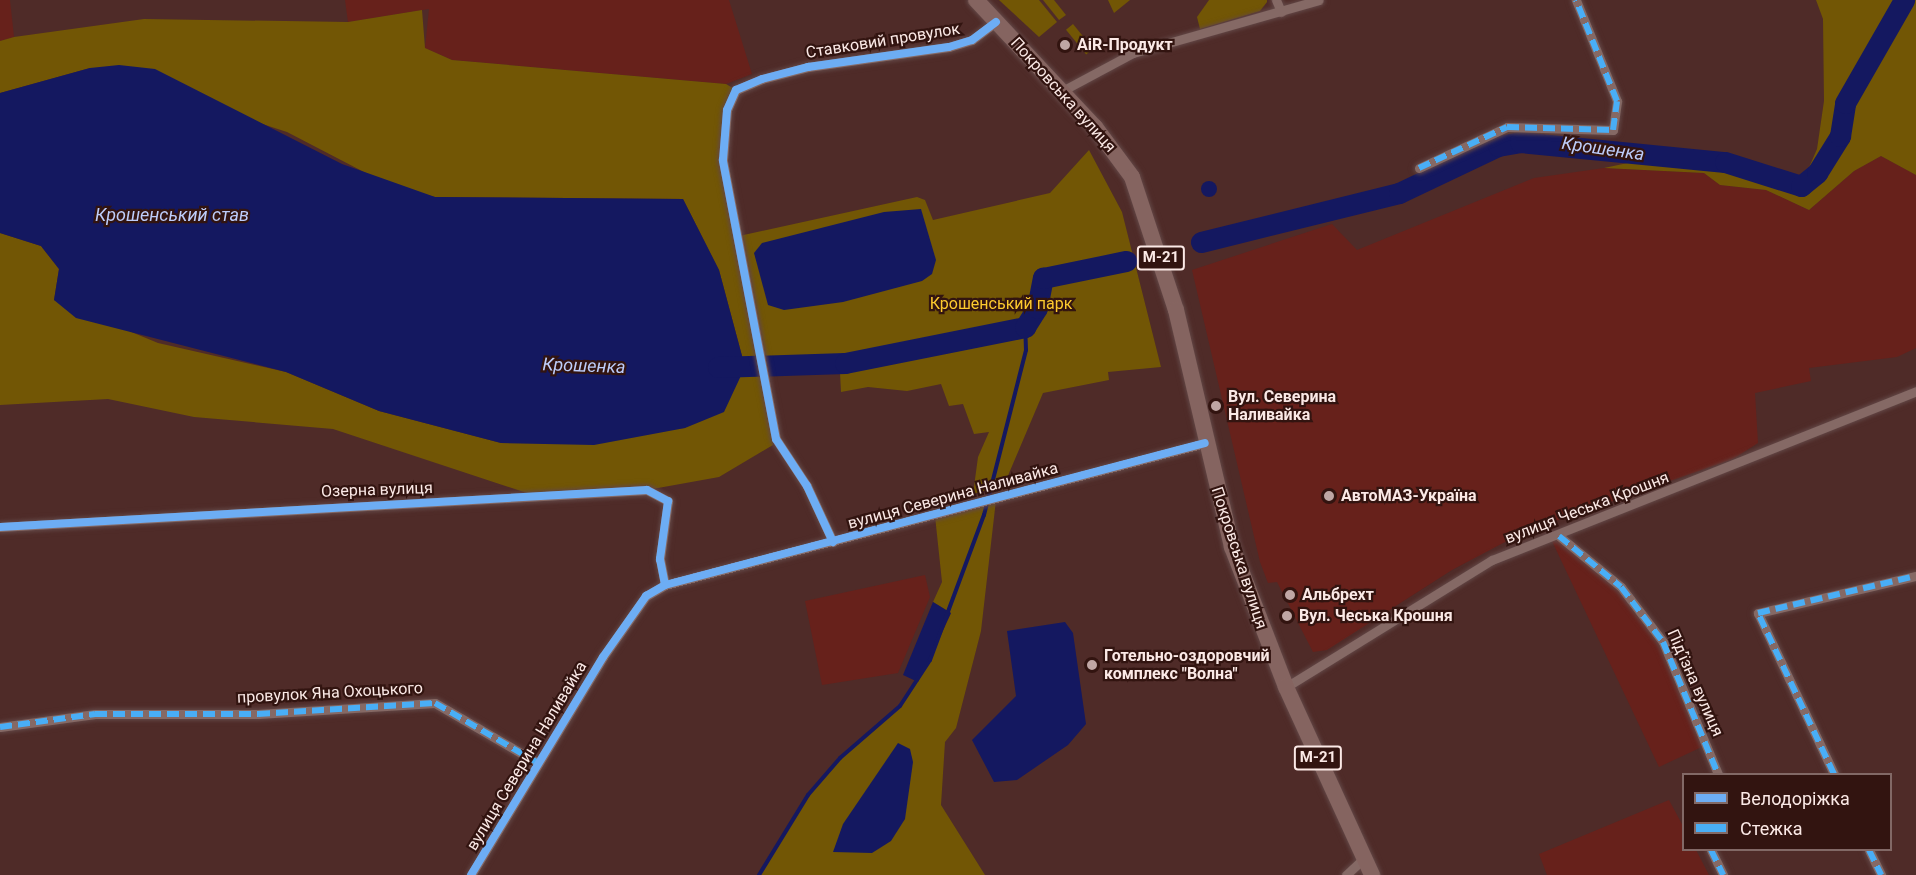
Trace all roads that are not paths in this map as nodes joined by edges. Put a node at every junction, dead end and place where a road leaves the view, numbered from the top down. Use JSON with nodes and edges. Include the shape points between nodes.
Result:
{"nodes":[{"id":1,"x":976,"y":0,"type":"edge"},
{"id":2,"x":1276,"y":0,"type":"edge"},
{"id":3,"x":1319,"y":0,"type":"edge"},
{"id":4,"x":1576,"y":0,"type":"edge"},
{"id":5,"x":1281,"y":12,"type":"junction"},
{"id":6,"x":996,"y":21,"type":"junction"},
{"id":7,"x":1062,"y":91,"type":"junction"},
{"id":8,"x":1419,"y":168,"type":"dead end"},
{"id":9,"x":1916,"y":391,"type":"edge"},
{"id":10,"x":1205,"y":443,"type":"junction"},
{"id":11,"x":0,"y":527,"type":"edge"},
{"id":12,"x":1559,"y":536,"type":"junction"},
{"id":13,"x":832,"y":542,"type":"junction"},
{"id":14,"x":1916,"y":576,"type":"edge"},
{"id":15,"x":665,"y":585,"type":"junction"},
{"id":16,"x":1286,"y":687,"type":"junction"},
{"id":17,"x":0,"y":727,"type":"edge"},
{"id":18,"x":538,"y":764,"type":"junction"},
{"id":19,"x":1719,"y":773,"type":"edge"},
{"id":20,"x":1834,"y":773,"type":"edge"},
{"id":21,"x":1712,"y":851,"type":"edge"},
{"id":22,"x":1870,"y":851,"type":"edge"},
{"id":23,"x":1364,"y":858,"type":"junction"},
{"id":24,"x":471,"y":875,"type":"edge"},
{"id":25,"x":1346,"y":875,"type":"edge"},
{"id":26,"x":1372,"y":875,"type":"edge"},
{"id":27,"x":1723,"y":875,"type":"edge"},
{"id":28,"x":1881,"y":875,"type":"edge"}],
"edges":[{"from":1,"to":6,"type":"highway","name":"Покровська вулиця","number":"М-21"},
{"from":2,"to":5,"type":"street"},
{"from":3,"to":5,"type":"street"},
{"from":4,"to":8,"type":"street","via":[[1617,100],[1612,130],[1508,127]]},
{"from":5,"to":7,"type":"street","via":[[1133,53]]},
{"from":6,"to":7,"type":"highway","name":"Покровська вулиця","number":"М-21"},
{"from":6,"to":13,"type":"street","name":"Ставковий провулок","via":[[972,40],[949,47],[808,66],[736,90],[727,110],[723,160],[779,447],[807,486]]},
{"from":7,"to":10,"type":"highway","name":"Покровська вулиця","number":"М-21","via":[[1118,155],[1144,204],[1176,310]]},
{"from":9,"to":12,"type":"street","name":"вулиця Чеська Крошня"},
{"from":10,"to":13,"type":"street","name":"вулиця Северина Наливайка"},
{"from":10,"to":16,"type":"highway","name":"Покровська вулиця","number":"М-21","via":[[1232,547]]},
{"from":11,"to":15,"type":"street","name":"Озерна вулиця","via":[[647,490],[668,501],[660,559]]},
{"from":12,"to":16,"type":"street","name":"вулиця Чеська Крошня","via":[[1492,560]]},
{"from":12,"to":19,"type":"street","name":"Підʼїзна вулиця","via":[[1621,587],[1658,634]]},
{"from":13,"to":15,"type":"street","name":"вулиця Северина Наливайка"},
{"from":14,"to":20,"type":"street","via":[[1758,613]]},
{"from":15,"to":18,"type":"street","name":"вулиця Северина Наливайка","via":[[646,596]]},
{"from":16,"to":23,"type":"highway","name":"Покровська вулиця","number":"М-21"},
{"from":17,"to":18,"type":"street","name":"провулок Яна Охоцького","via":[[118,713],[258,714],[435,703]]},
{"from":18,"to":24,"type":"street","name":"вулиця Северина Наливайка"},
{"from":21,"to":27,"type":"street"},
{"from":22,"to":28,"type":"street"},
{"from":23,"to":25,"type":"street"},
{"from":23,"to":26,"type":"highway","name":"Покровська вулиця","number":"М-21"}]}
